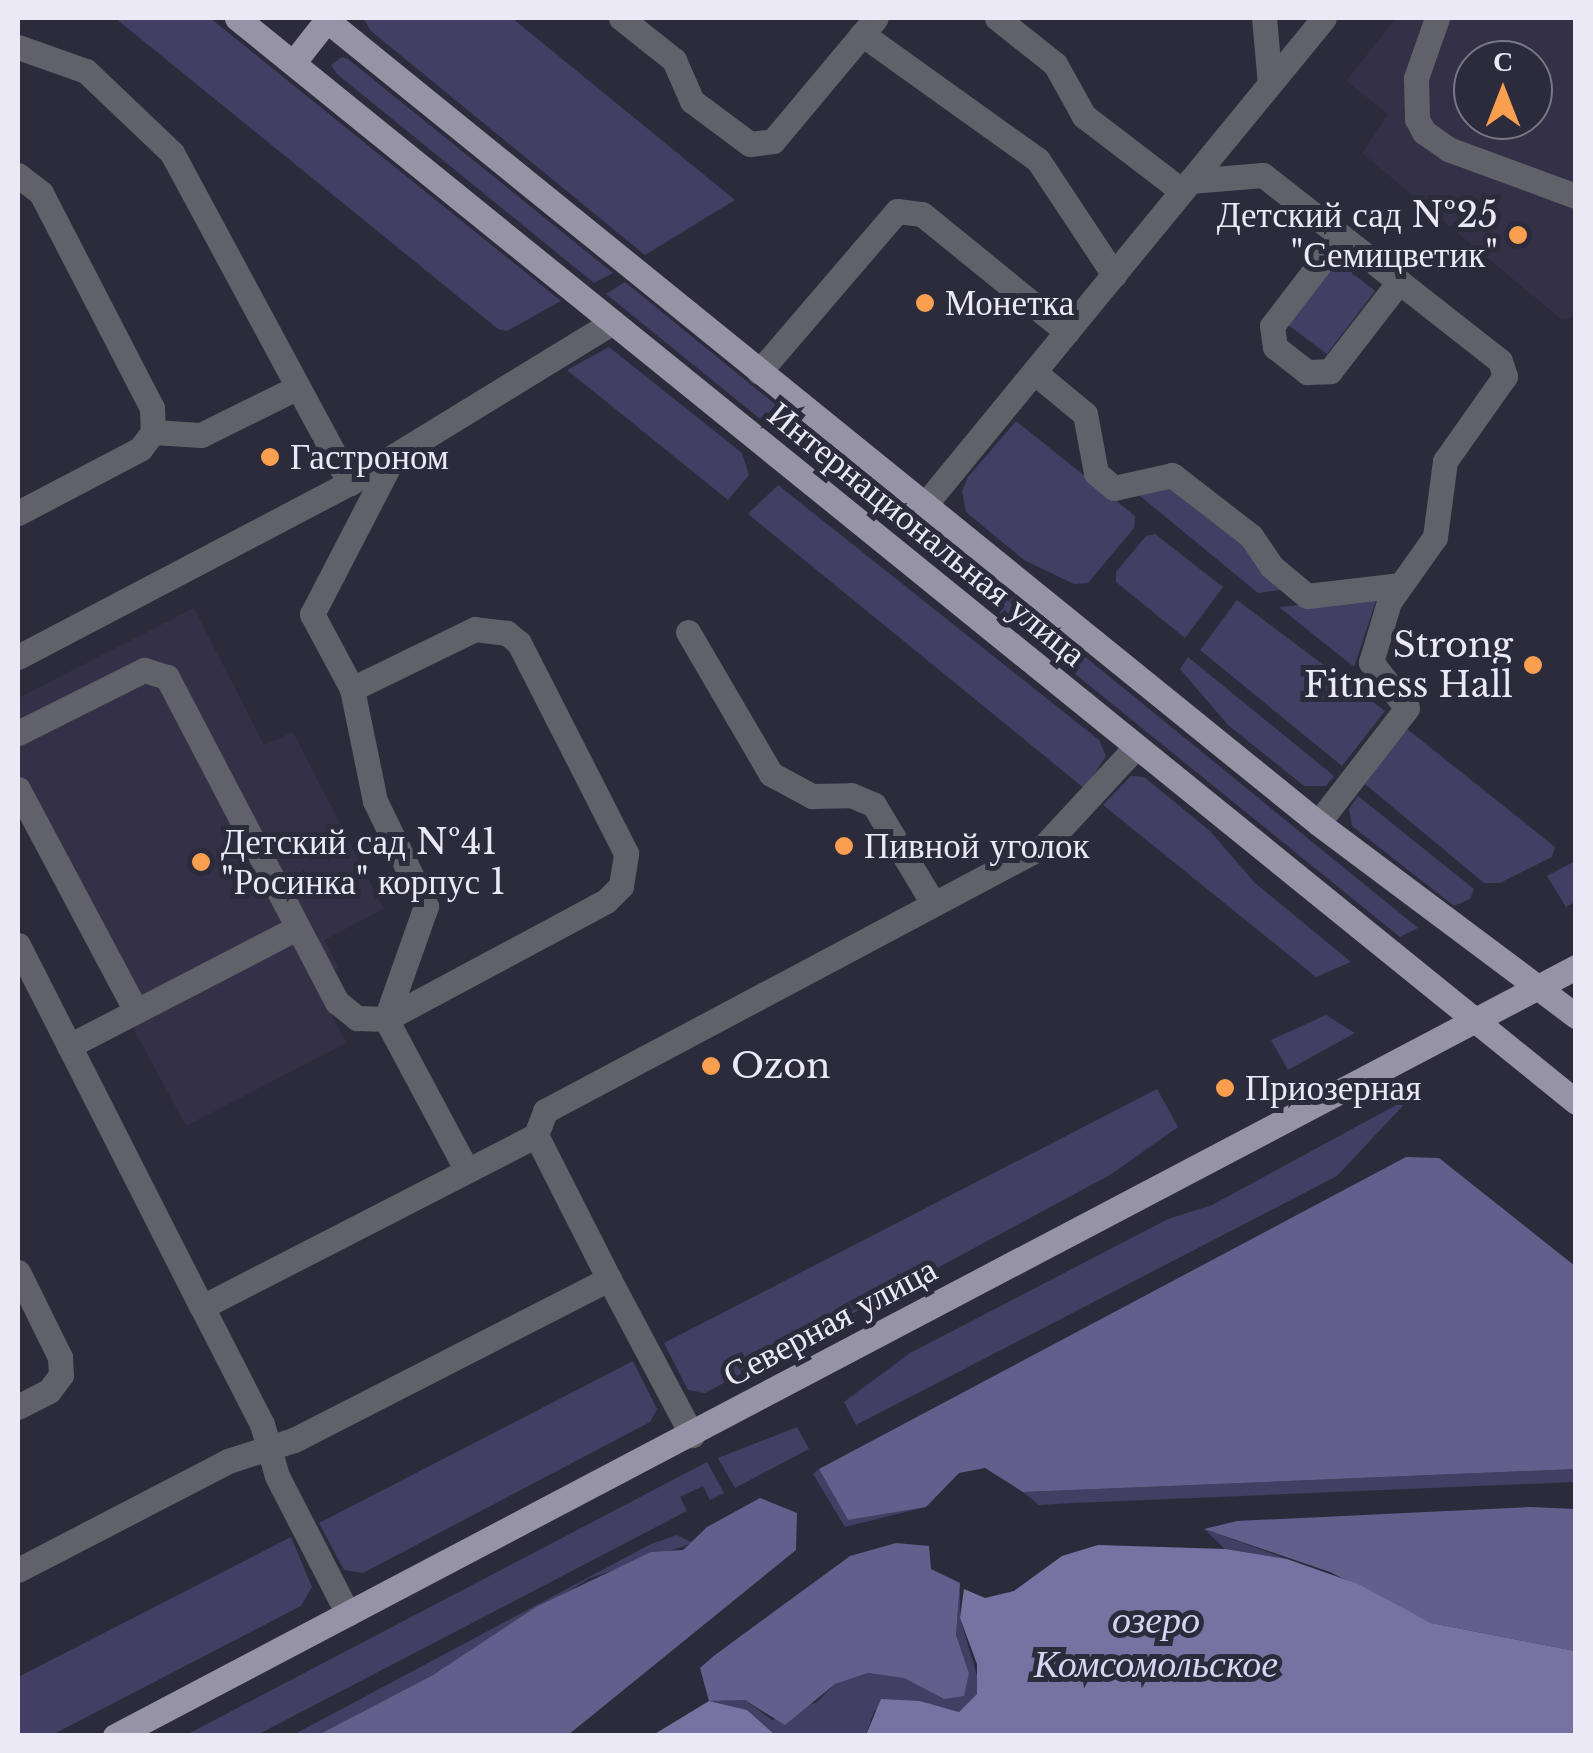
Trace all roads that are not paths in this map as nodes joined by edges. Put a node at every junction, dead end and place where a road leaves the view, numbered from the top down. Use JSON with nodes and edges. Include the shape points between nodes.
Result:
{"nodes":[{"id":1,"x":237,"y":18,"type":"edge"},
{"id":2,"x":327,"y":18,"type":"edge"},
{"id":3,"x":621,"y":18,"type":"edge"},
{"id":4,"x":997,"y":18,"type":"edge"},
{"id":5,"x":1264,"y":18,"type":"edge"},
{"id":6,"x":1324,"y":18,"type":"edge"},
{"id":7,"x":1437,"y":18,"type":"edge"},
{"id":8,"x":869,"y":26,"type":"edge"},
{"id":9,"x":18,"y":47,"type":"edge"},
{"id":10,"x":293,"y":63,"type":"junction"},
{"id":11,"x":1270,"y":84,"type":"junction"},
{"id":12,"x":18,"y":175,"type":"edge"},
{"id":13,"x":1186,"y":186,"type":"junction"},
{"id":14,"x":1576,"y":196,"type":"edge"},
{"id":15,"x":1342,"y":236,"type":"junction"},
{"id":16,"x":1114,"y":274,"type":"junction"},
{"id":17,"x":1399,"y":282,"type":"junction"},
{"id":18,"x":612,"y":322,"type":"junction"},
{"id":19,"x":1066,"y":332,"type":"junction"},
{"id":20,"x":759,"y":372,"type":"junction"},
{"id":21,"x":1034,"y":372,"type":"junction"},
{"id":22,"x":298,"y":388,"type":"junction"},
{"id":23,"x":153,"y":432,"type":"junction"},
{"id":24,"x":394,"y":457,"type":"junction"},
{"id":25,"x":350,"y":483,"type":"junction"},
{"id":26,"x":924,"y":507,"type":"junction"},
{"id":27,"x":18,"y":514,"type":"edge"},
{"id":28,"x":1400,"y":585,"type":"junction"},
{"id":29,"x":688,"y":632,"type":"dead end"},
{"id":30,"x":18,"y":658,"type":"edge"},
{"id":31,"x":352,"y":689,"type":"junction"},
{"id":32,"x":18,"y":734,"type":"edge"},
{"id":33,"x":1134,"y":749,"type":"junction"},
{"id":34,"x":18,"y":788,"type":"edge"},
{"id":35,"x":1318,"y":824,"type":"junction"},
{"id":36,"x":933,"y":903,"type":"junction"},
{"id":37,"x":297,"y":928,"type":"junction"},
{"id":38,"x":18,"y":946,"type":"edge"},
{"id":39,"x":1576,"y":967,"type":"edge"},
{"id":40,"x":1536,"y":987,"type":"junction"},
{"id":41,"x":136,"y":1011,"type":"junction"},
{"id":42,"x":1576,"y":1016,"type":"edge"},
{"id":43,"x":386,"y":1019,"type":"junction"},
{"id":44,"x":1474,"y":1021,"type":"junction"},
{"id":45,"x":69,"y":1046,"type":"junction"},
{"id":46,"x":1576,"y":1102,"type":"edge"},
{"id":47,"x":536,"y":1135,"type":"junction"},
{"id":48,"x":467,"y":1171,"type":"junction"},
{"id":49,"x":18,"y":1272,"type":"edge"},
{"id":50,"x":609,"y":1279,"type":"junction"},
{"id":51,"x":202,"y":1307,"type":"junction"},
{"id":52,"x":18,"y":1407,"type":"edge"},
{"id":53,"x":692,"y":1435,"type":"junction"},
{"id":54,"x":270,"y":1448,"type":"junction"},
{"id":55,"x":18,"y":1570,"type":"edge"},
{"id":56,"x":348,"y":1614,"type":"junction"},
{"id":57,"x":114,"y":1736,"type":"edge"}],
"edges":[{"from":1,"to":10,"type":"main road","name":"Интернациональная улица"},
{"from":2,"to":10,"type":"main road"},
{"from":2,"to":20,"type":"main road","name":"Интернациональная улица"},
{"from":3,"to":8,"type":"lane","via":[[674,60],[692,100],[750,144],[773,140]]},
{"from":4,"to":13,"type":"lane","via":[[1055,64],[1084,116]]},
{"from":5,"to":11,"type":"lane"},
{"from":6,"to":11,"type":"lane"},
{"from":7,"to":14,"type":"lane","via":[[1416,78],[1417,119],[1424,132],[1448,149]]},
{"from":8,"to":16,"type":"lane","via":[[1038,160]]},
{"from":9,"to":22,"type":"lane","via":[[86,71],[172,153]]},
{"from":10,"to":18,"type":"main road","name":"Интернациональная улица"},
{"from":11,"to":13,"type":"lane"},
{"from":12,"to":23,"type":"lane","via":[[42,193],[152,408]]},
{"from":13,"to":15,"type":"lane","via":[[1263,175]]},
{"from":13,"to":16,"type":"lane"},
{"from":15,"to":17,"type":"lane"},
{"from":15,"to":17,"type":"lane","via":[[1272,326],[1274,347],[1307,372],[1330,371]]},
{"from":16,"to":19,"type":"lane"},
{"from":17,"to":28,"type":"lane","via":[[1500,361],[1505,376],[1445,461],[1435,537]]},
{"from":18,"to":24,"type":"lane"},
{"from":18,"to":33,"type":"main road","name":"Интернациональная улица"},
{"from":19,"to":20,"type":"lane","via":[[922,214],[897,211]]},
{"from":19,"to":21,"type":"lane"},
{"from":20,"to":26,"type":"main road","name":"Интернациональная улица"},
{"from":21,"to":26,"type":"lane"},
{"from":21,"to":28,"type":"lane","via":[[1085,414],[1096,473],[1114,488],[1172,475],[1251,536],[1272,566],[1307,596]]},
{"from":22,"to":23,"type":"lane","via":[[201,435]]},
{"from":22,"to":25,"type":"lane"},
{"from":23,"to":27,"type":"lane","via":[[140,450]]},
{"from":24,"to":25,"type":"lane"},
{"from":24,"to":31,"type":"lane","via":[[314,600],[312,614]]},
{"from":25,"to":30,"type":"lane"},
{"from":26,"to":35,"type":"main road","name":"Интернациональная улица"},
{"from":28,"to":35,"type":"lane","via":[[1371,662],[1407,708]]},
{"from":29,"to":36,"type":"lane","via":[[771,774],[786,788],[812,796],[852,795],[874,805]]},
{"from":31,"to":43,"type":"lane","via":[[375,800],[426,906]]},
{"from":31,"to":43,"type":"lane","via":[[475,629],[507,632],[519,643],[626,853],[621,886],[606,901]]},
{"from":32,"to":37,"type":"lane","via":[[144,670],[160,672]]},
{"from":33,"to":36,"type":"lane","via":[[1059,836]]},
{"from":33,"to":44,"type":"main road","name":"Интернациональная улица"},
{"from":34,"to":41,"type":"lane"},
{"from":35,"to":40,"type":"main road","name":"Интернациональная улица"},
{"from":36,"to":47,"type":"lane","via":[[545,1111]]},
{"from":37,"to":41,"type":"lane"},
{"from":37,"to":43,"type":"lane","via":[[337,1002],[356,1018]]},
{"from":38,"to":45,"type":"lane"},
{"from":39,"to":40,"type":"main road","name":"Северная улица"},
{"from":40,"to":42,"type":"main road","name":"Интернациональная улица"},
{"from":40,"to":44,"type":"main road","name":"Северная улица"},
{"from":41,"to":45,"type":"lane"},
{"from":43,"to":48,"type":"lane"},
{"from":44,"to":46,"type":"main road","name":"Интернациональная улица"},
{"from":44,"to":53,"type":"main road","name":"Северная улица"},
{"from":45,"to":51,"type":"lane"},
{"from":47,"to":48,"type":"lane"},
{"from":47,"to":50,"type":"lane"},
{"from":48,"to":51,"type":"lane"},
{"from":49,"to":52,"type":"lane","via":[[60,1357],[61,1375],[49,1391]]},
{"from":50,"to":53,"type":"lane"},
{"from":50,"to":54,"type":"lane"},
{"from":51,"to":54,"type":"lane"},
{"from":53,"to":56,"type":"main road","name":"Северная улица"},
{"from":54,"to":55,"type":"lane","via":[[228,1462]]},
{"from":54,"to":56,"type":"lane","via":[[277,1476]]},
{"from":56,"to":57,"type":"main road","name":"Северная улица"}]}
